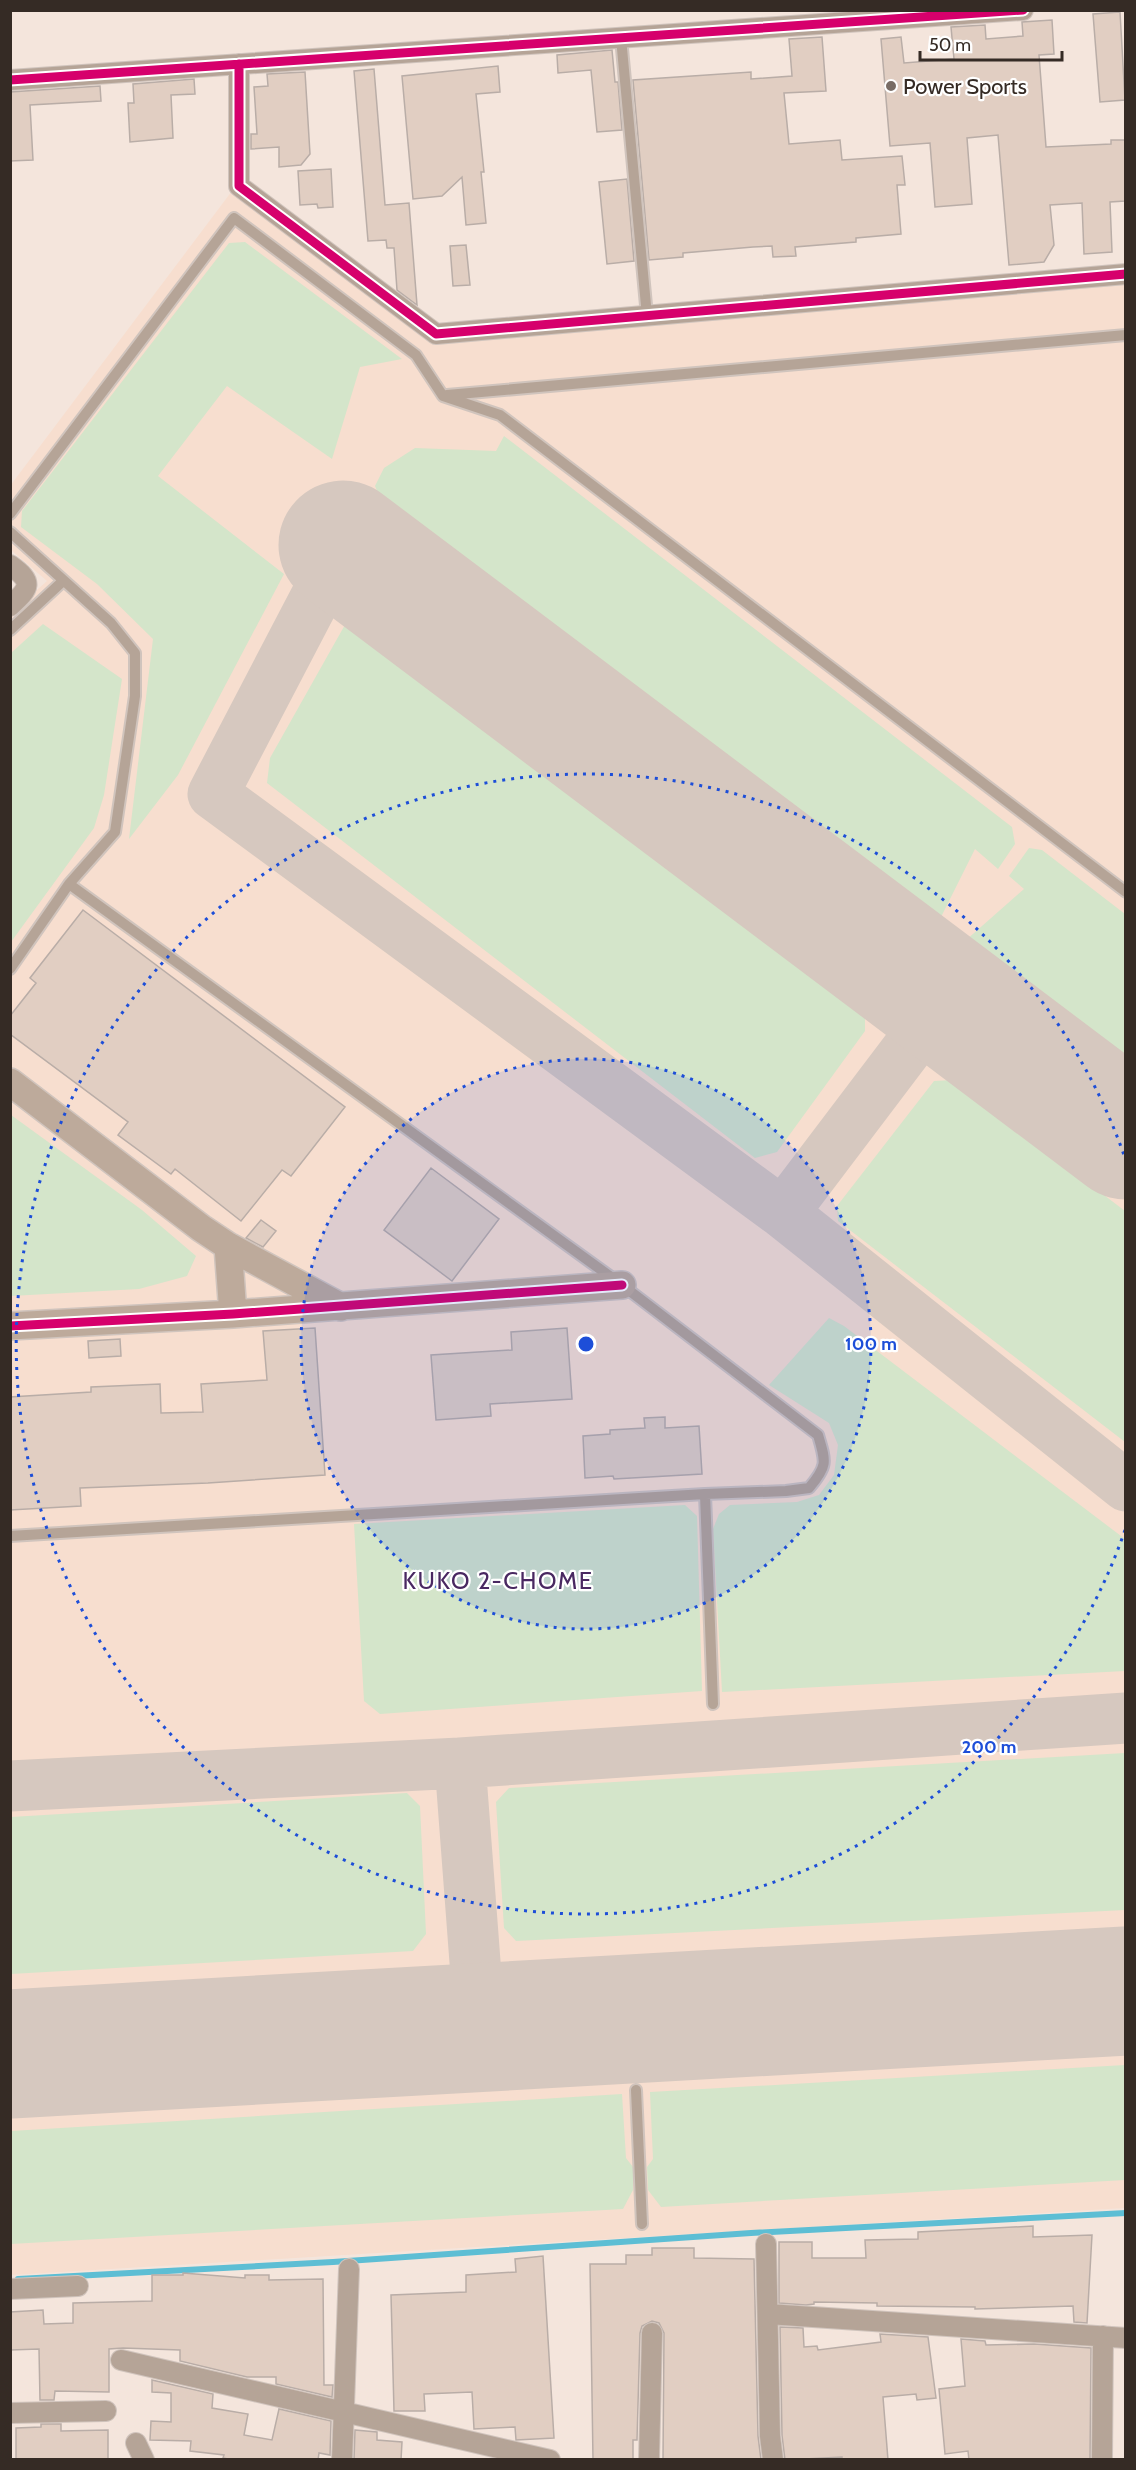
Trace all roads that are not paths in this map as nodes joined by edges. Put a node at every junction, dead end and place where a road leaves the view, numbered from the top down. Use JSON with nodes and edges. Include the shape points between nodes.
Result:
{"nodes":[{"id":1,"x":1023,"y":10,"type":"edge"},
{"id":2,"x":621,"y":38,"type":"junction"},
{"id":3,"x":239,"y":64,"type":"junction"},
{"id":4,"x":10,"y":80,"type":"edge"},
{"id":5,"x":1125,"y":274,"type":"edge"},
{"id":6,"x":647,"y":316,"type":"junction"},
{"id":7,"x":1125,"y":336,"type":"edge"},
{"id":8,"x":443,"y":396,"type":"junction"},
{"id":9,"x":10,"y":514,"type":"edge"},
{"id":10,"x":10,"y":532,"type":"edge"},
{"id":11,"x":10,"y":565,"type":"edge"},
{"id":12,"x":63,"y":581,"type":"junction"},
{"id":13,"x":10,"y":606,"type":"edge"},
{"id":14,"x":10,"y":630,"type":"edge"},
{"id":15,"x":69,"y":884,"type":"junction"},
{"id":16,"x":1125,"y":892,"type":"edge"},
{"id":17,"x":10,"y":969,"type":"edge"},
{"id":18,"x":10,"y":1082,"type":"edge"},
{"id":19,"x":228,"y":1246,"type":"junction"},
{"id":20,"x":622,"y":1285,"type":"junction"},
{"id":21,"x":341,"y":1307,"type":"junction"},
{"id":22,"x":233,"y":1314,"type":"junction"},
{"id":23,"x":10,"y":1326,"type":"edge"},
{"id":24,"x":705,"y":1494,"type":"junction"},
{"id":25,"x":10,"y":1536,"type":"edge"},
{"id":26,"x":713,"y":1704,"type":"dead end"},
{"id":27,"x":636,"y":2090,"type":"dead end"},
{"id":28,"x":642,"y":2224,"type":"dead end"},
{"id":29,"x":766,"y":2244,"type":"dead end"},
{"id":30,"x":349,"y":2269,"type":"dead end"},
{"id":31,"x":78,"y":2286,"type":"dead end"},
{"id":32,"x":10,"y":2289,"type":"edge"},
{"id":33,"x":768,"y":2314,"type":"junction"},
{"id":34,"x":652,"y":2333,"type":"dead end"},
{"id":35,"x":1103,"y":2336,"type":"junction"},
{"id":36,"x":1125,"y":2338,"type":"edge"},
{"id":37,"x":121,"y":2360,"type":"dead end"},
{"id":38,"x":106,"y":2411,"type":"dead end"},
{"id":39,"x":344,"y":2411,"type":"junction"},
{"id":40,"x":10,"y":2413,"type":"edge"},
{"id":41,"x":342,"y":2460,"type":"edge"},
{"id":42,"x":550,"y":2460,"type":"edge"},
{"id":43,"x":649,"y":2460,"type":"edge"},
{"id":44,"x":773,"y":2460,"type":"edge"},
{"id":45,"x":1102,"y":2460,"type":"edge"}],
"edges":[{"from":1,"to":2,"type":"street"},
{"from":2,"to":3,"type":"street"},
{"from":2,"to":6,"type":"lane"},
{"from":3,"to":4,"type":"street"},
{"from":3,"to":6,"type":"street","via":[[238,186],[436,334]]},
{"from":5,"to":6,"type":"street"},
{"from":7,"to":8,"type":"lane"},
{"from":8,"to":9,"type":"lane","via":[[416,355],[234,218]]},
{"from":8,"to":16,"type":"lane","via":[[500,415]]},
{"from":10,"to":12,"type":"lane"},
{"from":11,"to":13,"type":"street","via":[[24,574],[28,583],[25,593]]},
{"from":12,"to":14,"type":"lane"},
{"from":12,"to":15,"type":"lane","via":[[111,623],[135,653],[135,696],[115,832]]},
{"from":15,"to":17,"type":"lane"},
{"from":15,"to":20,"type":"lane"},
{"from":18,"to":19,"type":"street"},
{"from":19,"to":21,"type":"street"},
{"from":19,"to":22,"type":"street"},
{"from":20,"to":21,"type":"street"},
{"from":20,"to":24,"type":"lane","via":[[819,1435],[824,1457],[822,1473],[809,1488]]},
{"from":21,"to":22,"type":"street"},
{"from":22,"to":23,"type":"street"},
{"from":24,"to":25,"type":"lane"},
{"from":24,"to":26,"type":"lane"},
{"from":27,"to":28,"type":"lane"},
{"from":29,"to":33,"type":"street"},
{"from":30,"to":39,"type":"street"},
{"from":31,"to":32,"type":"street"},
{"from":33,"to":35,"type":"street"},
{"from":33,"to":44,"type":"street"},
{"from":34,"to":43,"type":"street"},
{"from":35,"to":36,"type":"street"},
{"from":35,"to":45,"type":"street"},
{"from":37,"to":39,"type":"street"},
{"from":38,"to":40,"type":"street"},
{"from":39,"to":41,"type":"street"},
{"from":39,"to":42,"type":"street"}]}
